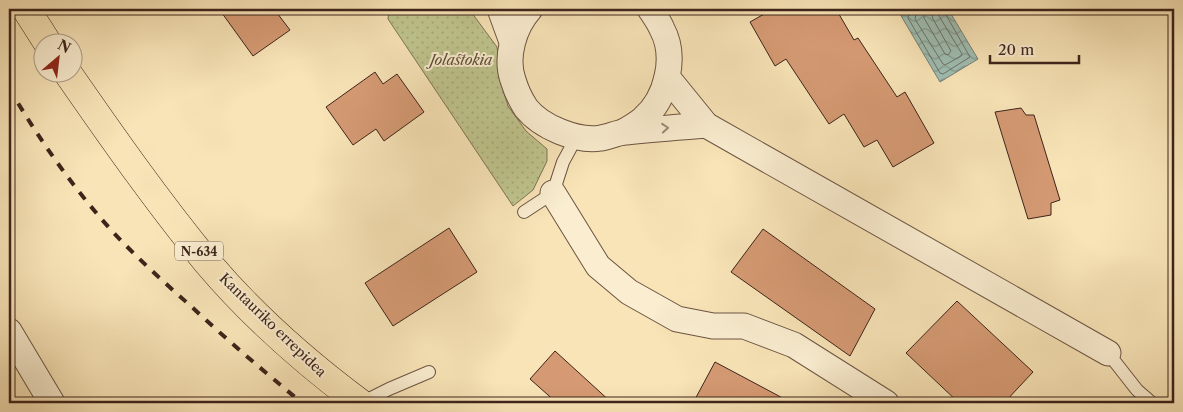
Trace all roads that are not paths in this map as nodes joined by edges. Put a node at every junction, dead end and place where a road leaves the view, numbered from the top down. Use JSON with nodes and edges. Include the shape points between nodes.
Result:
{"nodes":[{"id":1,"x":26,"y":9,"type":"edge"},
{"id":2,"x":500,"y":9,"type":"edge"},
{"id":3,"x":530,"y":9,"type":"edge"},
{"id":4,"x":650,"y":9,"type":"edge"},
{"id":5,"x":41,"y":32,"type":"edge"},
{"id":6,"x":512,"y":42,"type":"junction"},
{"id":7,"x":667,"y":77,"type":"junction"},
{"id":8,"x":74,"y":82,"type":"edge"},
{"id":9,"x":706,"y":125,"type":"junction"},
{"id":10,"x":623,"y":132,"type":"junction"},
{"id":11,"x":576,"y":138,"type":"junction"},
{"id":12,"x":553,"y":193,"type":"junction"},
{"id":13,"x":524,"y":212,"type":"dead end"},
{"id":14,"x":9,"y":331,"type":"edge"},
{"id":15,"x":1108,"y":353,"type":"joint"},
{"id":16,"x":429,"y":372,"type":"dead end"},
{"id":17,"x":52,"y":403,"type":"edge"},
{"id":18,"x":361,"y":403,"type":"edge"},
{"id":19,"x":886,"y":403,"type":"edge"},
{"id":20,"x":1152,"y":403,"type":"edge"}],
"edges":[{"from":1,"to":5,"type":"highway"},
{"from":2,"to":6,"type":"street"},
{"from":3,"to":6,"type":"street"},
{"from":4,"to":7,"type":"street","via":[[663,30],[669,53]]},
{"from":6,"to":11,"type":"street","via":[[512,77],[526,108],[539,120]]},
{"from":7,"to":9,"type":"street"},
{"from":7,"to":10,"type":"street","via":[[658,100],[644,118]]},
{"from":8,"to":18,"type":"highway","name":"Kantauriko errepidea","number":"N-634","via":[[144,182],[208,263],[287,343]]},
{"from":10,"to":9,"type":"street","one_way":true},
{"from":9,"to":15,"type":"street"},
{"from":10,"to":11,"type":"street","via":[[600,138]]},
{"from":11,"to":12,"type":"lane","via":[[563,162]]},
{"from":12,"to":13,"type":"lane"},
{"from":12,"to":19,"type":"street","via":[[598,266],[629,292],[677,319],[713,326],[744,326],[794,345]]},
{"from":14,"to":17,"type":"street"},
{"from":15,"to":20,"type":"lane","via":[[1137,390]]},
{"from":16,"to":18,"type":"lane"}]}
